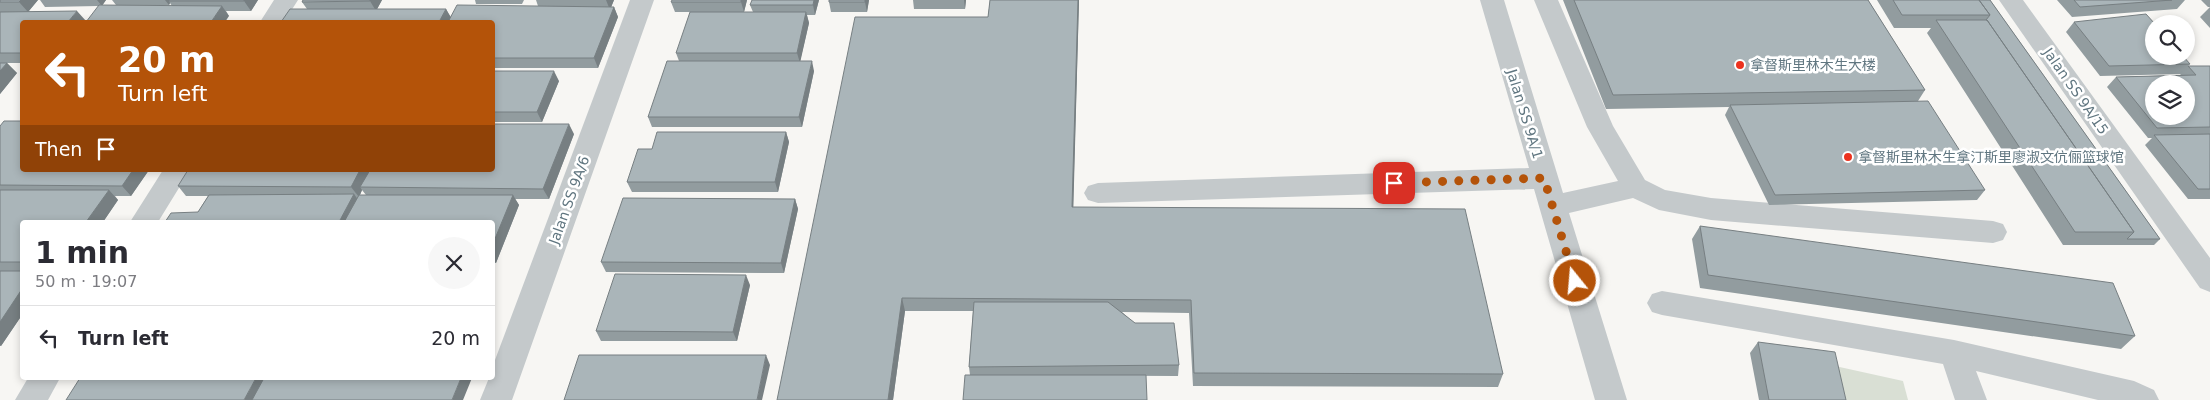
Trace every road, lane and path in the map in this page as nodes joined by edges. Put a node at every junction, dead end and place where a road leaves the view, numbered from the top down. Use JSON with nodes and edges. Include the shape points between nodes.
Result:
{"nodes":[{"id":1,"x":286,"y":0,"type":"edge"},
{"id":2,"x":642,"y":0,"type":"edge"},
{"id":3,"x":1492,"y":0,"type":"edge"},
{"id":4,"x":1546,"y":0,"type":"edge"},
{"id":5,"x":2011,"y":0,"type":"edge"},
{"id":6,"x":273,"y":20,"type":"edge"},
{"id":7,"x":177,"y":172,"type":"edge"},
{"id":8,"x":1544,"y":178,"type":"junction"},
{"id":9,"x":1635,"y":187,"type":"junction"},
{"id":10,"x":1098,"y":192,"type":"dead end"},
{"id":11,"x":1553,"y":206,"type":"junction"},
{"id":12,"x":145,"y":220,"type":"edge"},
{"id":13,"x":1993,"y":232,"type":"dead end"},
{"id":14,"x":2210,"y":280,"type":"edge"},
{"id":15,"x":1662,"y":303,"type":"dead end"},
{"id":16,"x":1954,"y":353,"type":"junction"},
{"id":17,"x":44,"y":380,"type":"edge"},
{"id":18,"x":31,"y":400,"type":"edge"},
{"id":19,"x":496,"y":400,"type":"edge"},
{"id":20,"x":1611,"y":400,"type":"edge"},
{"id":21,"x":1971,"y":400,"type":"edge"},
{"id":22,"x":2143,"y":400,"type":"edge"}],
"edges":[{"from":1,"to":6,"type":"street"},
{"from":2,"to":19,"type":"street","name":"Jalan SS 9A/6"},
{"from":3,"to":8,"type":"street","name":"Jalan SS 9A/1"},
{"from":4,"to":9,"type":"street","via":[[1600,127]]},
{"from":5,"to":14,"type":"street","name":"Jalan SS 9A/15"},
{"from":7,"to":12,"type":"street"},
{"from":8,"to":10,"type":"street"},
{"from":8,"to":11,"type":"street","name":"Jalan SS 9A/1"},
{"from":9,"to":11,"type":"street"},
{"from":9,"to":13,"type":"street","via":[[1659,199],[1711,209]]},
{"from":11,"to":20,"type":"street","name":"Jalan SS 9A/1"},
{"from":15,"to":16,"type":"street"},
{"from":16,"to":21,"type":"street"},
{"from":16,"to":22,"type":"street","via":[[2134,395]]},
{"from":17,"to":18,"type":"street"}]}
